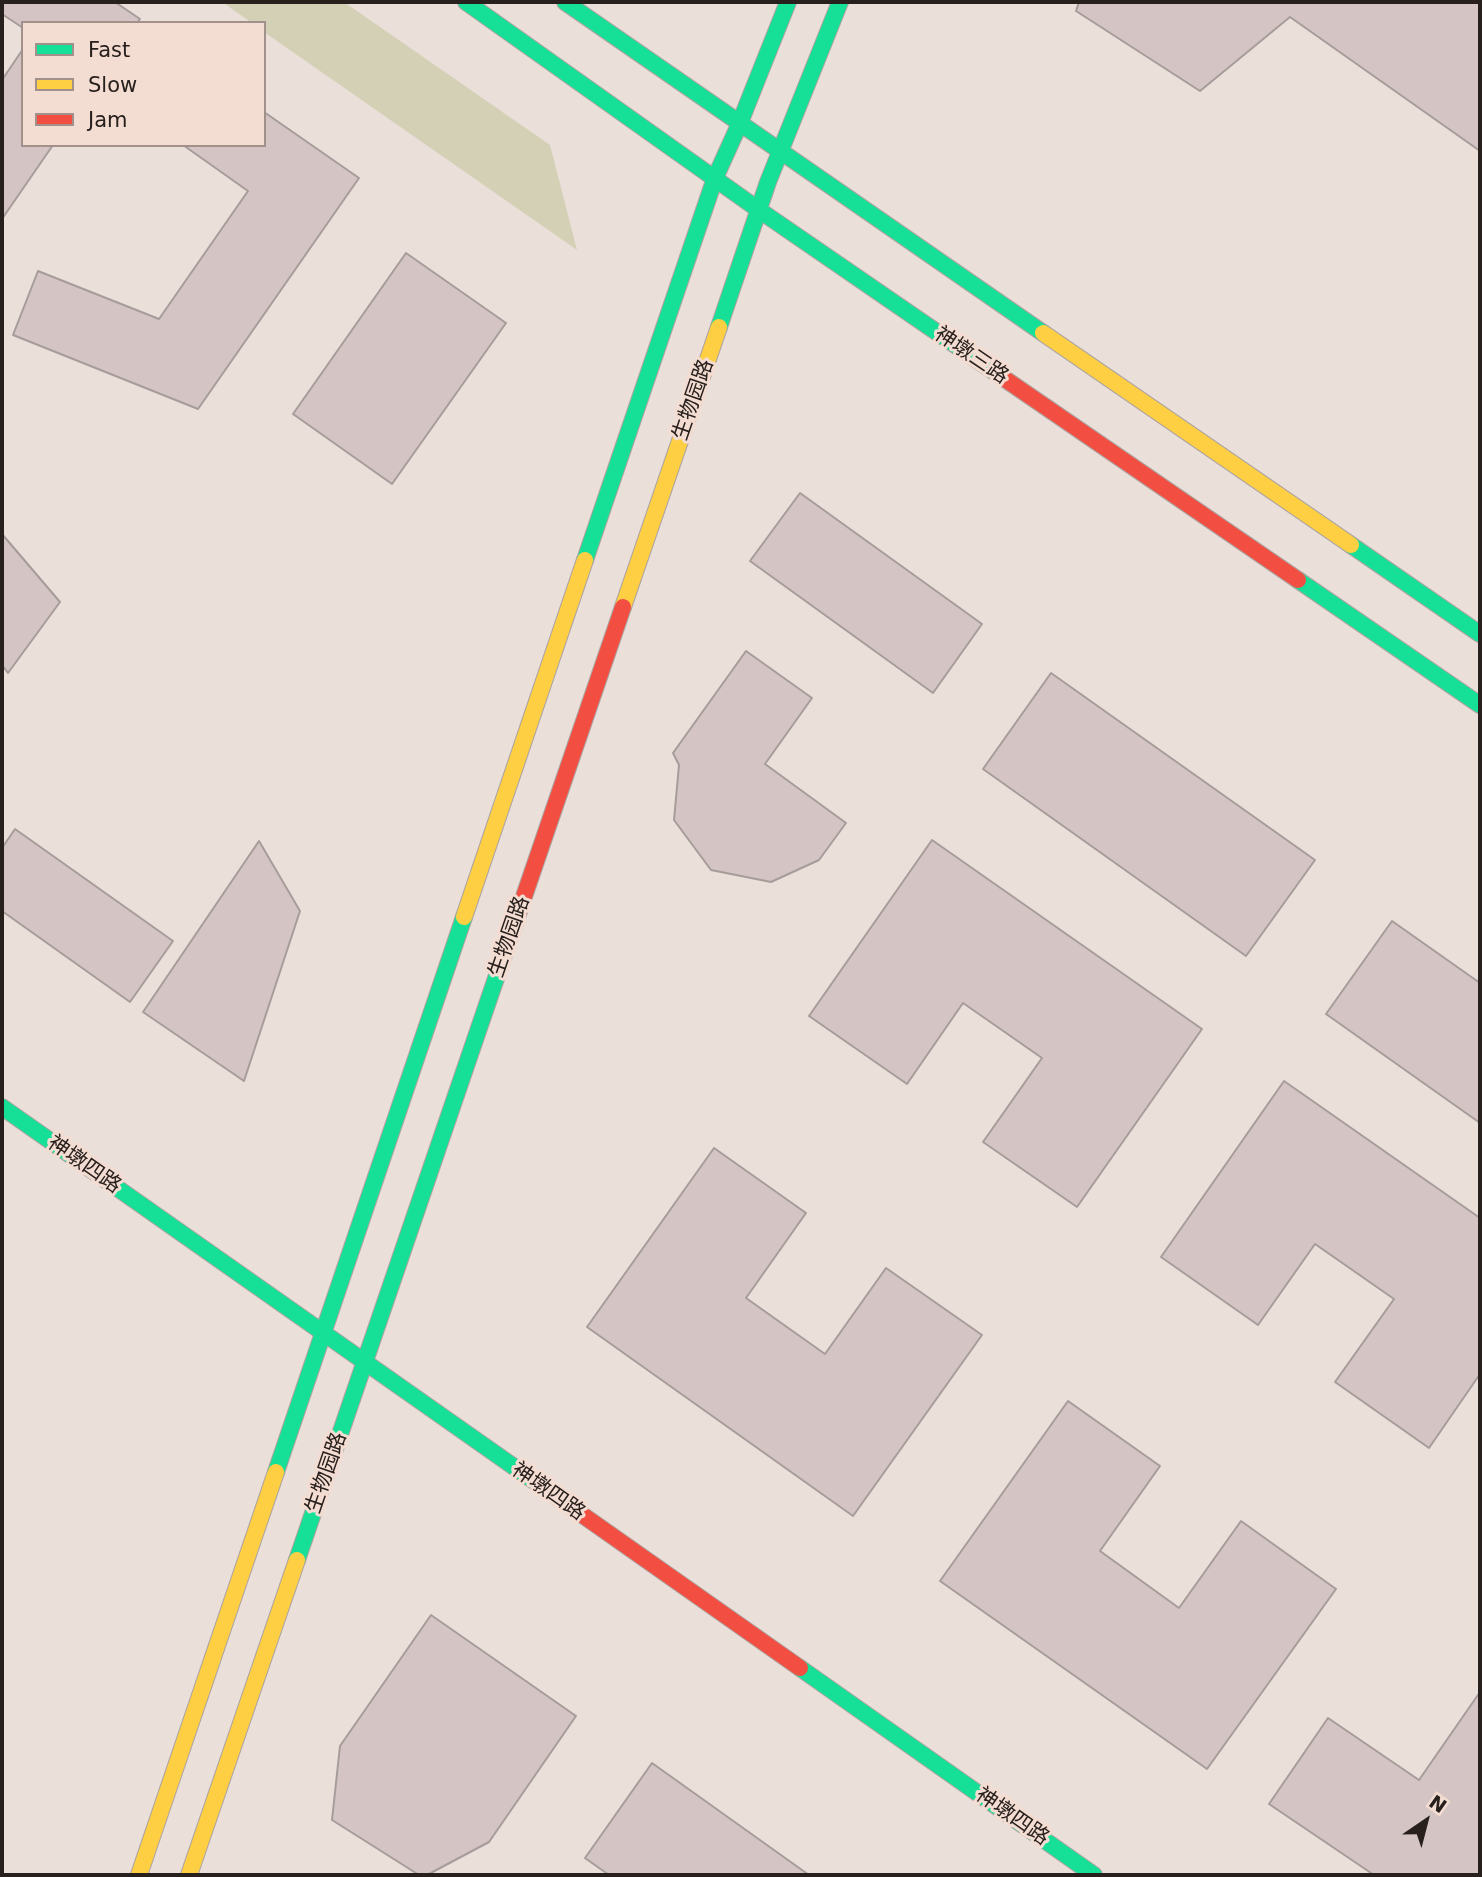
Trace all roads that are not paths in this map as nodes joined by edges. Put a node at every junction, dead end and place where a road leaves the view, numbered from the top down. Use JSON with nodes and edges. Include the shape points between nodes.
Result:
{"nodes":[{"id":1,"x":466,"y":2,"type":"edge"},
{"id":2,"x":565,"y":2,"type":"edge"},
{"id":3,"x":788,"y":2,"type":"edge"},
{"id":4,"x":840,"y":2,"type":"edge"},
{"id":5,"x":739,"y":125,"type":"junction"},
{"id":6,"x":781,"y":153,"type":"junction"},
{"id":7,"x":715,"y":178,"type":"junction"},
{"id":8,"x":759,"y":210,"type":"junction"},
{"id":9,"x":1480,"y":634,"type":"edge"},
{"id":10,"x":1480,"y":705,"type":"edge"},
{"id":11,"x":2,"y":1107,"type":"edge"},
{"id":12,"x":324,"y":1334,"type":"junction"},
{"id":13,"x":364,"y":1363,"type":"junction"},
{"id":14,"x":139,"y":1875,"type":"edge"},
{"id":15,"x":189,"y":1875,"type":"edge"},
{"id":16,"x":1094,"y":1875,"type":"edge"}],
"edges":[{"from":1,"to":7,"type":"street","name":"神墩三路"},
{"from":2,"to":5,"type":"street"},
{"from":3,"to":5,"type":"street"},
{"from":4,"to":6,"type":"street","name":"生物园路"},
{"from":5,"to":6,"type":"street"},
{"from":5,"to":7,"type":"street"},
{"from":6,"to":8,"type":"street","name":"生物园路"},
{"from":6,"to":9,"type":"street"},
{"from":7,"to":8,"type":"street","name":"神墩三路"},
{"from":7,"to":12,"type":"street"},
{"from":8,"to":10,"type":"street","name":"神墩三路"},
{"from":8,"to":13,"type":"street","name":"生物园路"},
{"from":11,"to":12,"type":"street","name":"神墩四路"},
{"from":12,"to":13,"type":"street","name":"神墩四路"},
{"from":12,"to":14,"type":"street"},
{"from":13,"to":15,"type":"street","name":"生物园路"},
{"from":13,"to":16,"type":"street","name":"神墩四路"}]}
